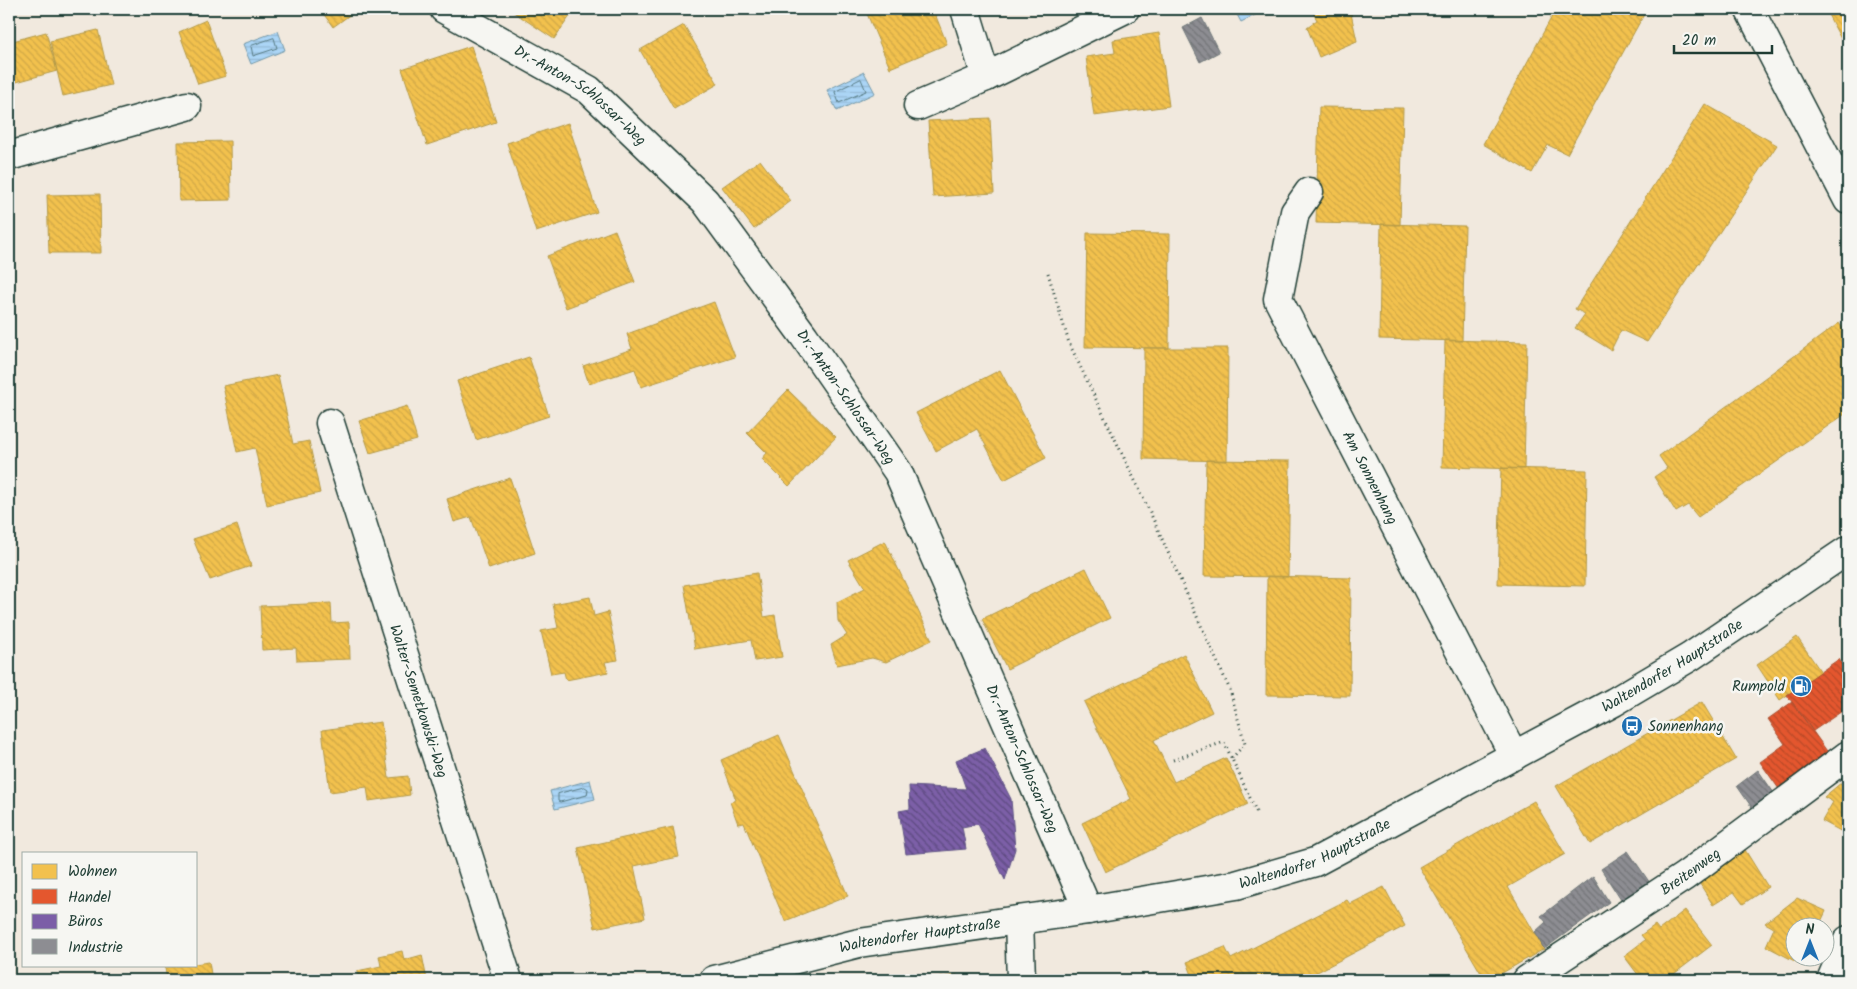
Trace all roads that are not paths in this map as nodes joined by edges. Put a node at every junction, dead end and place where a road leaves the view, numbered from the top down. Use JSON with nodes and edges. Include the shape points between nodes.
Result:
{"nodes":[{"id":1,"x":444,"y":9,"type":"edge"},
{"id":2,"x":965,"y":9,"type":"edge"},
{"id":3,"x":1125,"y":9,"type":"edge"},
{"id":4,"x":1749,"y":9,"type":"edge"},
{"id":5,"x":986,"y":77,"type":"junction"},
{"id":6,"x":187,"y":106,"type":"dead end"},
{"id":7,"x":918,"y":106,"type":"dead end"},
{"id":8,"x":9,"y":156,"type":"edge"},
{"id":9,"x":1309,"y":192,"type":"dead end"},
{"id":10,"x":1848,"y":200,"type":"edge"},
{"id":11,"x":330,"y":423,"type":"dead end"},
{"id":12,"x":1848,"y":550,"type":"edge"},
{"id":13,"x":1848,"y":755,"type":"edge"},
{"id":14,"x":1514,"y":756,"type":"junction"},
{"id":15,"x":1088,"y":910,"type":"junction"},
{"id":16,"x":1019,"y":920,"type":"junction"},
{"id":17,"x":1848,"y":940,"type":"edge"},
{"id":18,"x":508,"y":980,"type":"edge"},
{"id":19,"x":714,"y":980,"type":"edge"},
{"id":20,"x":1021,"y":980,"type":"edge"},
{"id":21,"x":1527,"y":980,"type":"edge"},
{"id":22,"x":1831,"y":980,"type":"edge"}],
"edges":[{"from":1,"to":15,"type":"street","name":"Dr.-Anton-Schlossar-Weg","via":[[589,90],[705,201],[804,336],[898,472]]},
{"from":2,"to":5,"type":"street"},
{"from":3,"to":5,"type":"street"},
{"from":4,"to":10,"type":"street"},
{"from":5,"to":7,"type":"street"},
{"from":6,"to":8,"type":"street"},
{"from":9,"to":14,"type":"street","name":"Am Sonnenhang","via":[[1295,212],[1278,299]]},
{"from":11,"to":18,"type":"street","name":"Walter-Semetkowski-Weg"},
{"from":12,"to":14,"type":"street","name":"Waltendorfer Hauptstraße","via":[[1690,657]]},
{"from":13,"to":21,"type":"street","name":"Breitenweg","via":[[1685,876]]},
{"from":14,"to":15,"type":"street","name":"Waltendorfer Hauptstraße","via":[[1315,862],[1236,885]]},
{"from":15,"to":16,"type":"street","name":"Waltendorfer Hauptstraße"},
{"from":16,"to":19,"type":"street","name":"Waltendorfer Hauptstraße","via":[[859,943]]},
{"from":16,"to":20,"type":"street"},
{"from":17,"to":22,"type":"street"}]}
